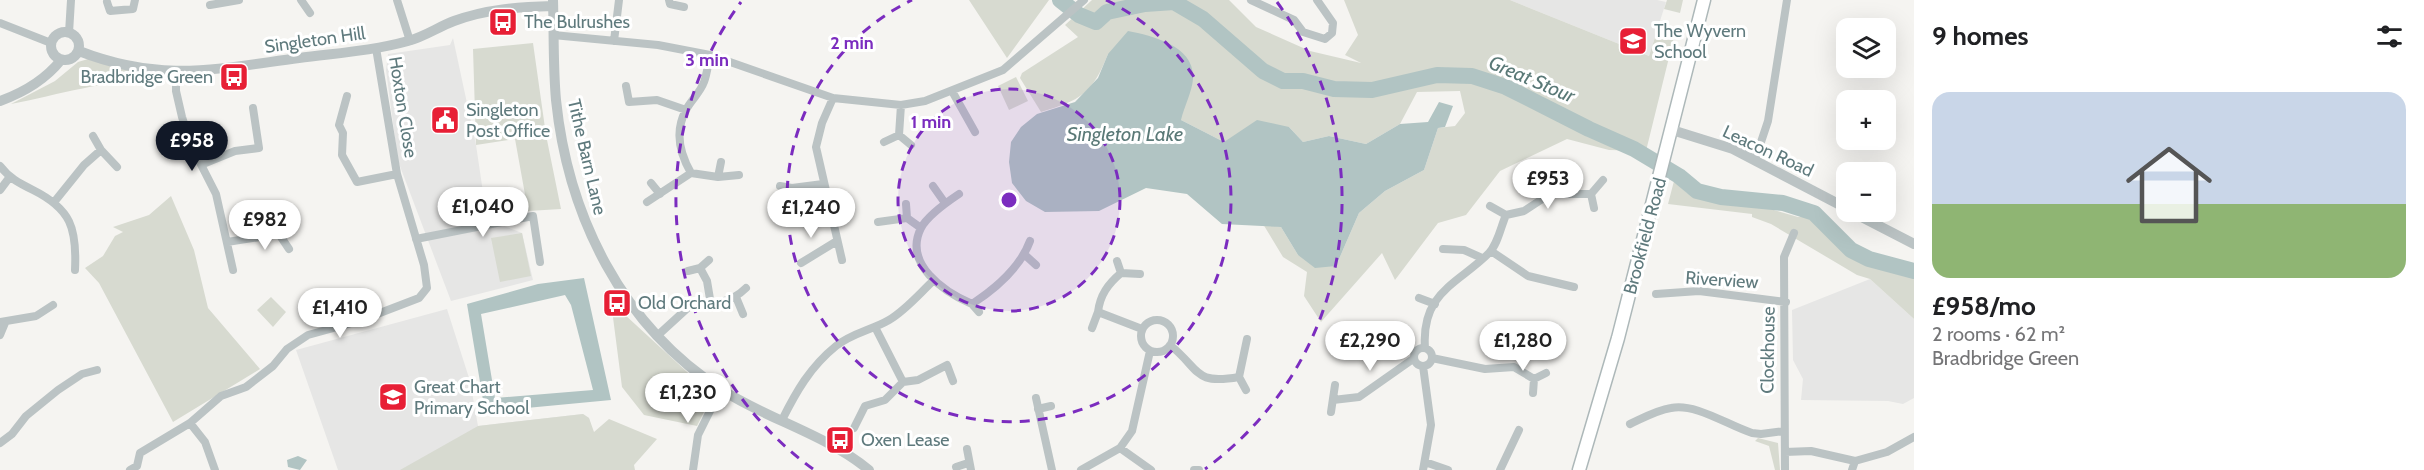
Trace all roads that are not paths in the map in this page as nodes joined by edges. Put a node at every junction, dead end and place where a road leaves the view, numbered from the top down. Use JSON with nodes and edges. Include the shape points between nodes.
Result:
{"nodes":[{"id":1,"x":71,"y":0,"type":"edge"},
{"id":2,"x":135,"y":0,"type":"edge"},
{"id":3,"x":239,"y":0,"type":"edge"},
{"id":4,"x":301,"y":0,"type":"edge"},
{"id":5,"x":397,"y":0,"type":"edge"},
{"id":6,"x":619,"y":0,"type":"edge"},
{"id":7,"x":669,"y":0,"type":"edge"},
{"id":8,"x":1251,"y":0,"type":"edge"},
{"id":9,"x":1317,"y":0,"type":"edge"},
{"id":10,"x":1704,"y":0,"type":"edge"},
{"id":11,"x":1787,"y":0,"type":"edge"},
{"id":12,"x":107,"y":2,"type":"dead end"},
{"id":13,"x":553,"y":3,"type":"edge"},
{"id":14,"x":210,"y":5,"type":"dead end"},
{"id":15,"x":1078,"y":6,"type":"edge"},
{"id":16,"x":684,"y":7,"type":"dead end"},
{"id":17,"x":310,"y":14,"type":"dead end"},
{"id":18,"x":0,"y":23,"type":"edge"},
{"id":19,"x":69,"y":33,"type":"junction"},
{"id":20,"x":553,"y":35,"type":"junction"},
{"id":21,"x":410,"y":41,"type":"junction"},
{"id":22,"x":614,"y":41,"type":"junction"},
{"id":23,"x":51,"y":43,"type":"junction"},
{"id":24,"x":376,"y":48,"type":"junction"},
{"id":25,"x":79,"y":51,"type":"junction"},
{"id":26,"x":710,"y":55,"type":"junction"},
{"id":27,"x":61,"y":60,"type":"junction"},
{"id":28,"x":176,"y":72,"type":"junction"},
{"id":29,"x":626,"y":86,"type":"dead end"},
{"id":30,"x":952,"y":91,"type":"junction"},
{"id":31,"x":347,"y":96,"type":"dead end"},
{"id":32,"x":833,"y":98,"type":"junction"},
{"id":33,"x":0,"y":100,"type":"edge"},
{"id":34,"x":901,"y":105,"type":"junction"},
{"id":35,"x":253,"y":108,"type":"dead end"},
{"id":36,"x":686,"y":110,"type":"junction"},
{"id":37,"x":1672,"y":130,"type":"junction"},
{"id":38,"x":975,"y":132,"type":"dead end"},
{"id":39,"x":899,"y":135,"type":"junction"},
{"id":40,"x":93,"y":136,"type":"dead end"},
{"id":41,"x":884,"y":142,"type":"dead end"},
{"id":42,"x":910,"y":145,"type":"dead end"},
{"id":43,"x":101,"y":150,"type":"junction"},
{"id":44,"x":1755,"y":160,"type":"junction"},
{"id":45,"x":721,"y":162,"type":"dead end"},
{"id":46,"x":203,"y":164,"type":"junction"},
{"id":47,"x":0,"y":166,"type":"edge"},
{"id":48,"x":117,"y":167,"type":"dead end"},
{"id":49,"x":691,"y":173,"type":"junction"},
{"id":50,"x":397,"y":174,"type":"junction"},
{"id":51,"x":739,"y":175,"type":"dead end"},
{"id":52,"x":718,"y":177,"type":"junction"},
{"id":53,"x":9,"y":178,"type":"junction"},
{"id":54,"x":1603,"y":180,"type":"dead end"},
{"id":55,"x":651,"y":183,"type":"dead end"},
{"id":56,"x":823,"y":184,"type":"junction"},
{"id":57,"x":780,"y":186,"type":"dead end"},
{"id":58,"x":933,"y":186,"type":"dead end"},
{"id":59,"x":0,"y":190,"type":"edge"},
{"id":60,"x":660,"y":194,"type":"junction"},
{"id":61,"x":959,"y":194,"type":"dead end"},
{"id":62,"x":1591,"y":194,"type":"junction"},
{"id":63,"x":55,"y":201,"type":"junction"},
{"id":64,"x":647,"y":202,"type":"dead end"},
{"id":65,"x":945,"y":203,"type":"junction"},
{"id":66,"x":1836,"y":203,"type":"edge"},
{"id":67,"x":906,"y":204,"type":"dead end"},
{"id":68,"x":1490,"y":206,"type":"dead end"},
{"id":69,"x":1594,"y":208,"type":"dead end"},
{"id":70,"x":1506,"y":214,"type":"junction"},
{"id":71,"x":907,"y":218,"type":"junction"},
{"id":72,"x":278,"y":220,"type":"dead end"},
{"id":73,"x":878,"y":222,"type":"dead end"},
{"id":74,"x":1871,"y":222,"type":"edge"},
{"id":75,"x":921,"y":228,"type":"junction"},
{"id":76,"x":279,"y":234,"type":"junction"},
{"id":77,"x":1794,"y":234,"type":"dead end"},
{"id":78,"x":416,"y":239,"type":"junction"},
{"id":79,"x":837,"y":241,"type":"junction"},
{"id":80,"x":1030,"y":241,"type":"dead end"},
{"id":81,"x":227,"y":242,"type":"junction"},
{"id":82,"x":1914,"y":244,"type":"edge"},
{"id":83,"x":289,"y":249,"type":"dead end"},
{"id":84,"x":1443,"y":249,"type":"dead end"},
{"id":85,"x":1491,"y":251,"type":"junction"},
{"id":86,"x":1025,"y":255,"type":"junction"},
{"id":87,"x":1482,"y":258,"type":"junction"},
{"id":88,"x":709,"y":260,"type":"dead end"},
{"id":89,"x":842,"y":260,"type":"dead end"},
{"id":90,"x":1117,"y":261,"type":"dead end"},
{"id":91,"x":540,"y":262,"type":"dead end"},
{"id":92,"x":801,"y":263,"type":"dead end"},
{"id":93,"x":1036,"y":265,"type":"dead end"},
{"id":94,"x":700,"y":268,"type":"junction"},
{"id":95,"x":75,"y":270,"type":"dead end"},
{"id":96,"x":233,"y":270,"type":"dead end"},
{"id":97,"x":688,"y":271,"type":"dead end"},
{"id":98,"x":1121,"y":273,"type":"junction"},
{"id":99,"x":1140,"y":274,"type":"dead end"},
{"id":100,"x":934,"y":280,"type":"junction"},
{"id":101,"x":1574,"y":287,"type":"dead end"},
{"id":102,"x":746,"y":288,"type":"dead end"},
{"id":103,"x":1656,"y":294,"type":"dead end"},
{"id":104,"x":736,"y":297,"type":"junction"},
{"id":105,"x":1419,"y":298,"type":"dead end"},
{"id":106,"x":1786,"y":302,"type":"junction"},
{"id":107,"x":972,"y":304,"type":"junction"},
{"id":108,"x":1435,"y":304,"type":"junction"},
{"id":109,"x":53,"y":305,"type":"dead end"},
{"id":110,"x":711,"y":305,"type":"junction"},
{"id":111,"x":979,"y":312,"type":"dead end"},
{"id":112,"x":1098,"y":312,"type":"junction"},
{"id":113,"x":743,"y":314,"type":"dead end"},
{"id":114,"x":3,"y":323,"type":"edge"},
{"id":115,"x":875,"y":327,"type":"junction"},
{"id":116,"x":1092,"y":328,"type":"dead end"},
{"id":117,"x":1143,"y":329,"type":"junction"},
{"id":118,"x":0,"y":335,"type":"edge"},
{"id":119,"x":657,"y":336,"type":"junction"},
{"id":120,"x":1247,"y":339,"type":"dead end"},
{"id":121,"x":1170,"y":345,"type":"junction"},
{"id":122,"x":1425,"y":348,"type":"junction"},
{"id":123,"x":1149,"y":351,"type":"junction"},
{"id":124,"x":1432,"y":358,"type":"junction"},
{"id":125,"x":1413,"y":359,"type":"junction"},
{"id":126,"x":1423,"y":366,"type":"junction"},
{"id":127,"x":97,"y":370,"type":"dead end"},
{"id":128,"x":1546,"y":373,"type":"dead end"},
{"id":129,"x":1239,"y":377,"type":"junction"},
{"id":130,"x":1534,"y":379,"type":"junction"},
{"id":131,"x":953,"y":381,"type":"dead end"},
{"id":132,"x":903,"y":382,"type":"junction"},
{"id":133,"x":1335,"y":386,"type":"dead end"},
{"id":134,"x":721,"y":389,"type":"junction"},
{"id":135,"x":1246,"y":390,"type":"dead end"},
{"id":136,"x":1533,"y":393,"type":"dead end"},
{"id":137,"x":1036,"y":398,"type":"dead end"},
{"id":138,"x":1333,"y":400,"type":"junction"},
{"id":139,"x":1051,"y":406,"type":"dead end"},
{"id":140,"x":1038,"y":409,"type":"junction"},
{"id":141,"x":1331,"y":412,"type":"dead end"},
{"id":142,"x":782,"y":420,"type":"junction"},
{"id":143,"x":190,"y":423,"type":"junction"},
{"id":144,"x":1630,"y":424,"type":"dead end"},
{"id":145,"x":854,"y":428,"type":"dead end"},
{"id":146,"x":1519,"y":430,"type":"dead end"},
{"id":147,"x":1784,"y":431,"type":"junction"},
{"id":148,"x":1914,"y":437,"type":"edge"},
{"id":149,"x":0,"y":443,"type":"edge"},
{"id":150,"x":1120,"y":448,"type":"junction"},
{"id":151,"x":967,"y":449,"type":"dead end"},
{"id":152,"x":1785,"y":452,"type":"junction"},
{"id":153,"x":1855,"y":461,"type":"junction"},
{"id":154,"x":970,"y":466,"type":"edge"},
{"id":155,"x":1424,"y":466,"type":"edge"},
{"id":156,"x":956,"y":468,"type":"dead end"},
{"id":157,"x":135,"y":469,"type":"edge"},
{"id":158,"x":215,"y":470,"type":"edge"},
{"id":159,"x":693,"y":470,"type":"edge"},
{"id":160,"x":869,"y":470,"type":"edge"},
{"id":161,"x":1052,"y":470,"type":"edge"},
{"id":162,"x":1081,"y":470,"type":"edge"},
{"id":163,"x":1151,"y":470,"type":"edge"},
{"id":164,"x":1194,"y":470,"type":"edge"},
{"id":165,"x":1199,"y":470,"type":"edge"},
{"id":166,"x":1448,"y":470,"type":"edge"},
{"id":167,"x":1500,"y":470,"type":"edge"},
{"id":168,"x":1579,"y":470,"type":"edge"},
{"id":169,"x":1785,"y":470,"type":"edge"},
{"id":170,"x":1852,"y":470,"type":"edge"}],
"edges":[{"from":1,"to":19,"type":"street"},
{"from":2,"to":12,"type":"street","via":[[133,9],[110,11]]},
{"from":3,"to":14,"type":"street"},
{"from":4,"to":17,"type":"street"},
{"from":5,"to":21,"type":"street"},
{"from":6,"to":22,"type":"street"},
{"from":7,"to":16,"type":"street","via":[[670,4]]},
{"from":8,"to":9,"type":"street","via":[[1294,20],[1303,32],[1325,39],[1332,33],[1333,23]]},
{"from":10,"to":37,"type":"main road","name":"Brookfield Road"},
{"from":11,"to":44,"type":"street","via":[[1768,121]]},
{"from":13,"to":20,"type":"street","name":"Tithe Barn Lane"},
{"from":13,"to":21,"type":"street","name":"Singleton Hill","via":[[482,12]]},
{"from":15,"to":30,"type":"street","via":[[1011,64]]},
{"from":18,"to":23,"type":"street"},
{"from":19,"to":23,"type":"street","via":[[60,33]]},
{"from":19,"to":25,"type":"street","via":[[76,38]]},
{"from":20,"to":22,"type":"street"},
{"from":20,"to":119,"type":"street","name":"Tithe Barn Lane","via":[[556,102],[580,210],[592,242],[630,305]]},
{"from":21,"to":24,"type":"street","name":"Singleton Hill"},
{"from":22,"to":26,"type":"street"},
{"from":23,"to":27,"type":"street","via":[[52,52]]},
{"from":24,"to":28,"type":"street","name":"Singleton Hill","via":[[221,70]]},
{"from":24,"to":50,"type":"street","name":"Hoxton Close"},
{"from":25,"to":27,"type":"street","via":[[70,60]]},
{"from":25,"to":28,"type":"street","name":"Singleton Hill","via":[[121,65]]},
{"from":26,"to":32,"type":"street"},
{"from":26,"to":36,"type":"street","via":[[704,83]]},
{"from":27,"to":33,"type":"street","via":[[36,84]]},
{"from":28,"to":46,"type":"street","via":[[182,117]]},
{"from":29,"to":36,"type":"street","via":[[629,102],[657,100]]},
{"from":30,"to":34,"type":"street"},
{"from":30,"to":38,"type":"street"},
{"from":31,"to":50,"type":"street","via":[[339,125],[344,133],[342,155],[357,182]]},
{"from":32,"to":34,"type":"street"},
{"from":32,"to":56,"type":"street","via":[[816,147]]},
{"from":34,"to":39,"type":"street"},
{"from":35,"to":46,"type":"street","via":[[259,148],[235,151]]},
{"from":36,"to":49,"type":"street","via":[[679,145]]},
{"from":37,"to":44,"type":"street","name":"Leacon Road"},
{"from":37,"to":168,"type":"main road","name":"Brookfield Road"},
{"from":39,"to":41,"type":"street"},
{"from":39,"to":42,"type":"street"},
{"from":40,"to":43,"type":"street"},
{"from":43,"to":48,"type":"street"},
{"from":43,"to":63,"type":"street"},
{"from":44,"to":66,"type":"street","name":"Leacon Road"},
{"from":45,"to":52,"type":"street"},
{"from":46,"to":81,"type":"street","via":[[220,206]]},
{"from":47,"to":53,"type":"street"},
{"from":49,"to":52,"type":"street"},
{"from":49,"to":60,"type":"street"},
{"from":50,"to":78,"type":"street","name":"Hoxton Close"},
{"from":51,"to":52,"type":"street"},
{"from":53,"to":59,"type":"street"},
{"from":53,"to":63,"type":"street"},
{"from":54,"to":62,"type":"street"},
{"from":55,"to":60,"type":"street"},
{"from":56,"to":57,"type":"street"},
{"from":56,"to":79,"type":"street"},
{"from":58,"to":65,"type":"street"},
{"from":60,"to":64,"type":"street"},
{"from":61,"to":65,"type":"street"},
{"from":62,"to":69,"type":"street"},
{"from":62,"to":70,"type":"street","via":[[1550,194],[1524,211]]},
{"from":63,"to":95,"type":"street","via":[[73,226]]},
{"from":65,"to":75,"type":"street"},
{"from":67,"to":71,"type":"street"},
{"from":68,"to":70,"type":"street"},
{"from":70,"to":85,"type":"street"},
{"from":71,"to":73,"type":"street"},
{"from":71,"to":75,"type":"street"},
{"from":72,"to":76,"type":"street"},
{"from":74,"to":82,"type":"street"},
{"from":75,"to":100,"type":"street","via":[[917,248],[920,263]]},
{"from":76,"to":81,"type":"street"},
{"from":76,"to":83,"type":"street"},
{"from":77,"to":106,"type":"street","name":"Clockhouse","via":[[1784,257]]},
{"from":78,"to":91,"type":"street","via":[[534,216]]},
{"from":78,"to":143,"type":"street","name":"Hoxton Close","via":[[427,288],[419,298],[308,335],[246,387],[221,396]]},
{"from":79,"to":89,"type":"street"},
{"from":79,"to":92,"type":"street"},
{"from":80,"to":86,"type":"street"},
{"from":81,"to":96,"type":"street"},
{"from":84,"to":87,"type":"street","via":[[1464,250]]},
{"from":85,"to":87,"type":"street"},
{"from":85,"to":101,"type":"street","via":[[1528,276]]},
{"from":86,"to":93,"type":"street"},
{"from":86,"to":107,"type":"street","via":[[993,290]]},
{"from":87,"to":108,"type":"street","via":[[1444,288]]},
{"from":88,"to":94,"type":"street"},
{"from":90,"to":98,"type":"street"},
{"from":94,"to":97,"type":"street"},
{"from":94,"to":110,"type":"street","via":[[707,281]]},
{"from":98,"to":99,"type":"street"},
{"from":98,"to":112,"type":"street","via":[[1103,294]]},
{"from":100,"to":107,"type":"street","via":[[955,297]]},
{"from":100,"to":115,"type":"street","via":[[898,315]]},
{"from":102,"to":104,"type":"street"},
{"from":103,"to":106,"type":"street","name":"Riverview","via":[[1699,291]]},
{"from":104,"to":110,"type":"street"},
{"from":104,"to":113,"type":"street"},
{"from":105,"to":108,"type":"street"},
{"from":106,"to":147,"type":"street","name":"Clockhouse"},
{"from":107,"to":111,"type":"street"},
{"from":108,"to":122,"type":"street","via":[[1424,333]]},
{"from":109,"to":114,"type":"street","via":[[36,316]]},
{"from":110,"to":119,"type":"street","via":[[692,304]]},
{"from":112,"to":116,"type":"street"},
{"from":112,"to":117,"type":"street"},
{"from":114,"to":118,"type":"street"},
{"from":115,"to":132,"type":"street"},
{"from":115,"to":142,"type":"street","via":[[854,334],[819,362],[798,388]]},
{"from":117,"to":121,"type":"street","via":[[1148,323],[1162,321],[1172,331]]},
{"from":117,"to":123,"type":"street","via":[[1142,341]]},
{"from":119,"to":134,"type":"street","name":"Tithe Barn Lane","via":[[686,364]]},
{"from":120,"to":129,"type":"street"},
{"from":121,"to":123,"type":"street","via":[[1157,352]]},
{"from":121,"to":129,"type":"street","via":[[1201,377]]},
{"from":122,"to":124,"type":"street"},
{"from":122,"to":125,"type":"street","via":[[1416,350]]},
{"from":123,"to":150,"type":"street","via":[[1136,421]]},
{"from":124,"to":126,"type":"street"},
{"from":124,"to":130,"type":"street","via":[[1485,369],[1515,367]]},
{"from":125,"to":126,"type":"street"},
{"from":125,"to":138,"type":"street","via":[[1359,397]]},
{"from":126,"to":155,"type":"street","via":[[1431,425]]},
{"from":127,"to":149,"type":"street","via":[[82,374],[58,390]]},
{"from":128,"to":130,"type":"street"},
{"from":129,"to":135,"type":"street"},
{"from":130,"to":136,"type":"street"},
{"from":131,"to":132,"type":"street","via":[[947,364],[918,380]]},
{"from":132,"to":145,"type":"street","via":[[885,400],[865,406]]},
{"from":133,"to":138,"type":"street"},
{"from":134,"to":142,"type":"street","name":"Tithe Barn Lane"},
{"from":134,"to":159,"type":"street","via":[[698,435]]},
{"from":137,"to":140,"type":"street"},
{"from":138,"to":141,"type":"street"},
{"from":139,"to":140,"type":"street"},
{"from":140,"to":161,"type":"street"},
{"from":142,"to":160,"type":"street","name":"Tithe Barn Lane","via":[[846,452]]},
{"from":143,"to":157,"type":"street","via":[[140,453]]},
{"from":143,"to":158,"type":"street","via":[[205,442]]},
{"from":144,"to":147,"type":"street","via":[[1657,412],[1684,407],[1752,433]]},
{"from":146,"to":167,"type":"street"},
{"from":147,"to":152,"type":"street","name":"Clockhouse"},
{"from":148,"to":153,"type":"street","via":[[1887,452]]},
{"from":150,"to":162,"type":"street"},
{"from":150,"to":163,"type":"street"},
{"from":151,"to":154,"type":"street"},
{"from":152,"to":153,"type":"street","via":[[1811,451]]},
{"from":152,"to":169,"type":"street","name":"Clockhouse"},
{"from":153,"to":170,"type":"street"},
{"from":154,"to":156,"type":"street"},
{"from":155,"to":166,"type":"street"},
{"from":164,"to":165,"type":"street"}]}
